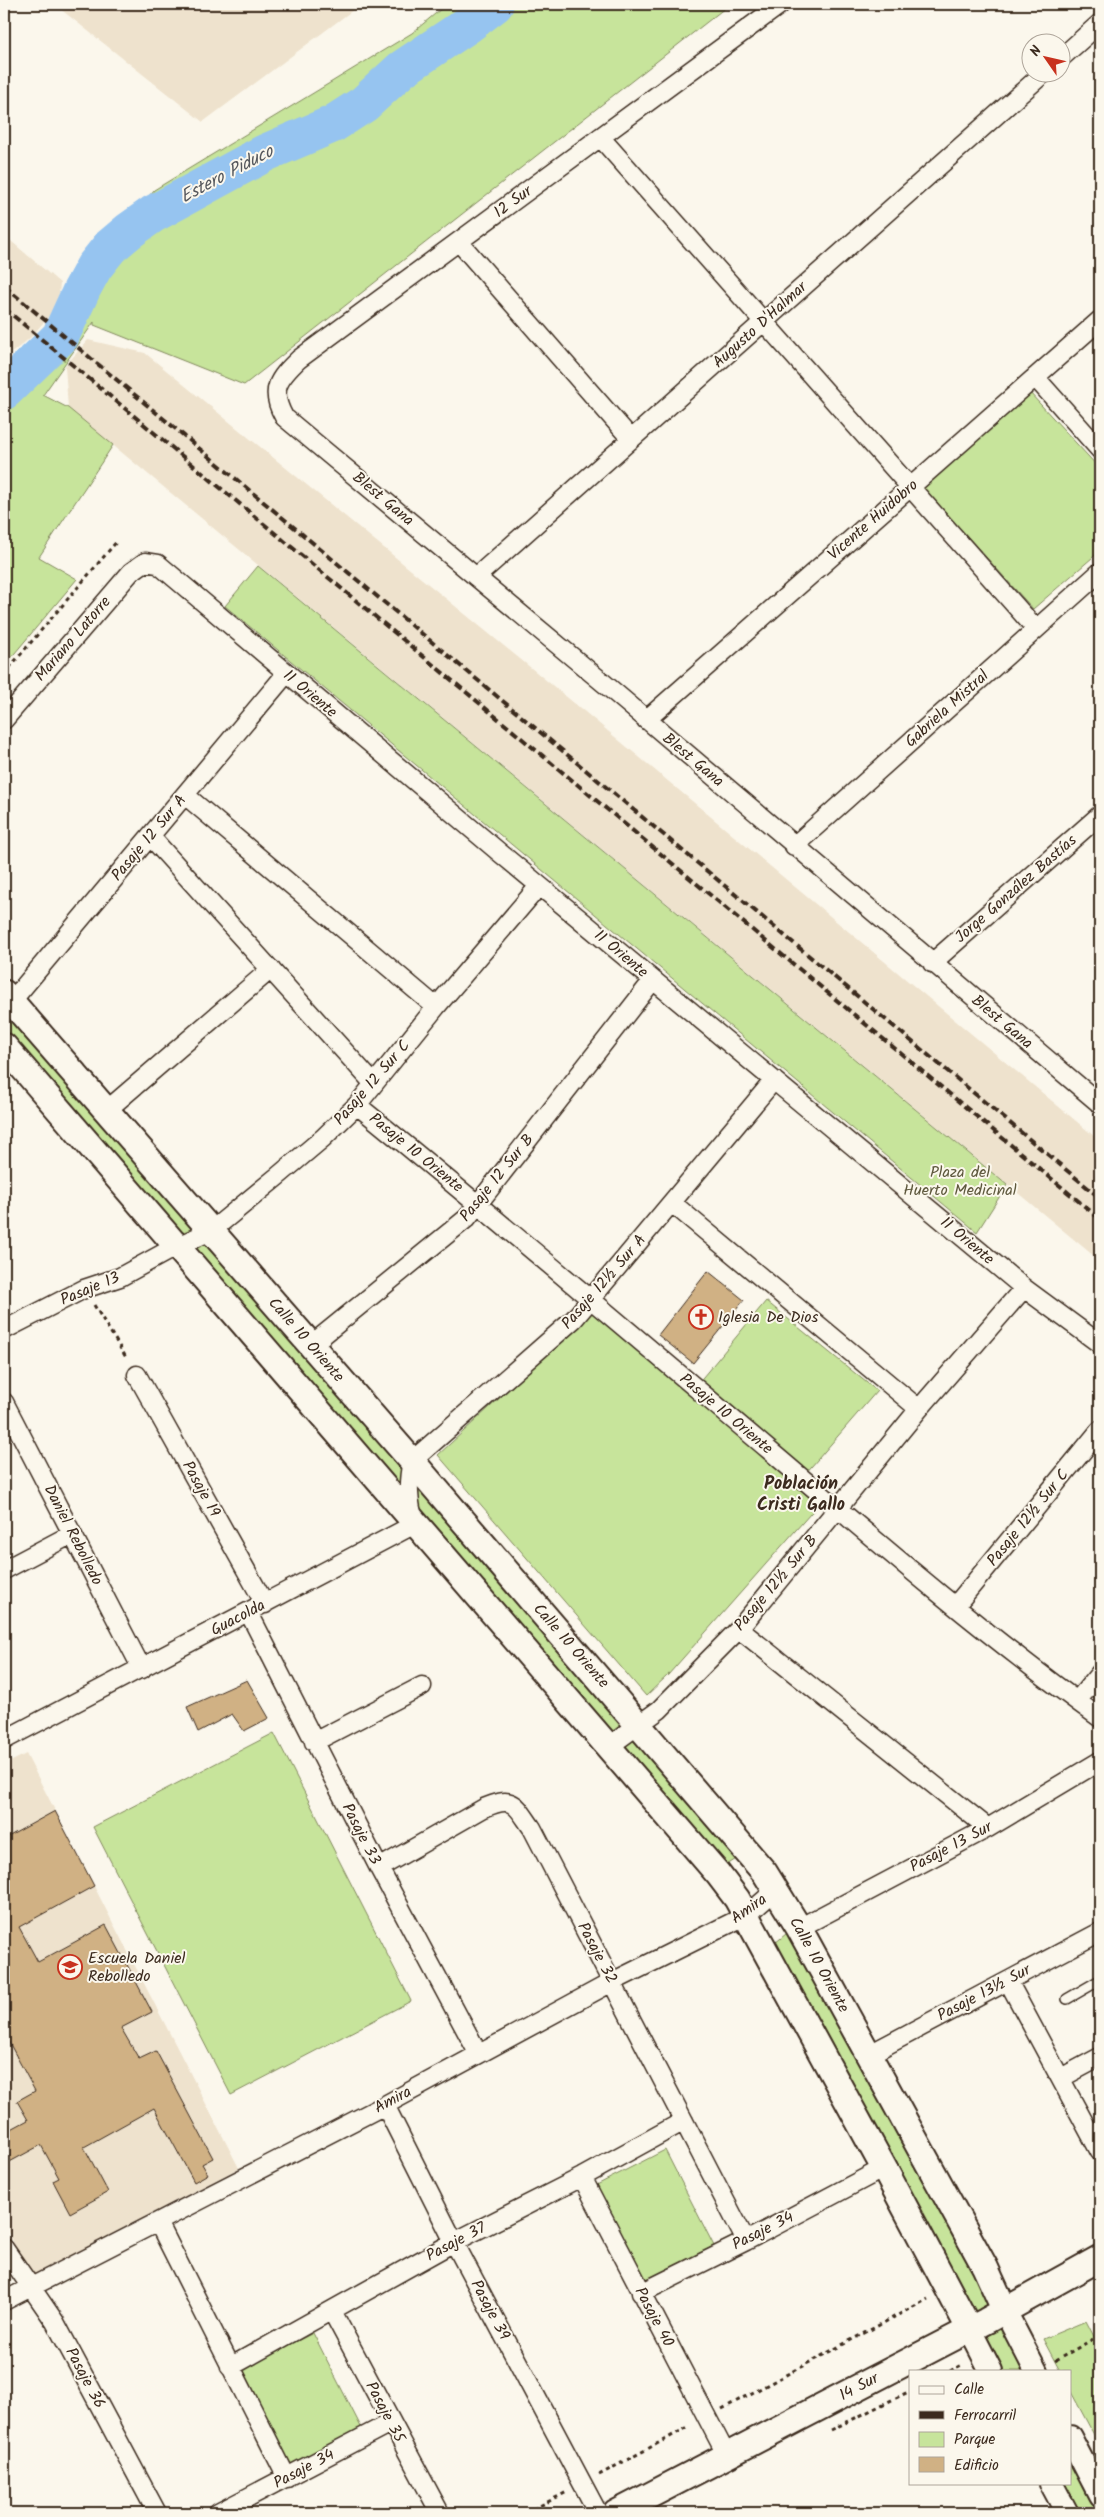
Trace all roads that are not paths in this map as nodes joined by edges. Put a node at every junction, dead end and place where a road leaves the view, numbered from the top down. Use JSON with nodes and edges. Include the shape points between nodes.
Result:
{"nodes":[{"id":1,"x":782,"y":4,"type":"edge"},
{"id":2,"x":1100,"y":23,"type":"edge"},
{"id":3,"x":1072,"y":49,"type":"edge"},
{"id":4,"x":1033,"y":82,"type":"edge"},
{"id":5,"x":600,"y":137,"type":"junction"},
{"id":6,"x":459,"y":242,"type":"junction"},
{"id":7,"x":1100,"y":320,"type":"edge"},
{"id":8,"x":764,"y":321,"type":"junction"},
{"id":9,"x":1035,"y":377,"type":"junction"},
{"id":10,"x":284,"y":417,"type":"joint"},
{"id":11,"x":631,"y":439,"type":"junction"},
{"id":12,"x":1100,"y":450,"type":"edge"},
{"id":13,"x":910,"y":487,"type":"junction"},
{"id":14,"x":146,"y":562,"type":"joint"},
{"id":15,"x":1100,"y":572,"type":"edge"},
{"id":16,"x":476,"y":577,"type":"junction"},
{"id":17,"x":1036,"y":629,"type":"junction"},
{"id":18,"x":286,"y":674,"type":"junction"},
{"id":19,"x":4,"y":720,"type":"edge"},
{"id":20,"x":646,"y":720,"type":"junction"},
{"id":21,"x":185,"y":795,"type":"junction"},
{"id":22,"x":1100,"y":815,"type":"edge"},
{"id":23,"x":150,"y":836,"type":"junction"},
{"id":24,"x":794,"y":846,"type":"junction"},
{"id":25,"x":539,"y":886,"type":"junction"},
{"id":26,"x":932,"y":963,"type":"junction"},
{"id":27,"x":270,"y":969,"type":"junction"},
{"id":28,"x":654,"y":980,"type":"junction"},
{"id":29,"x":8,"y":997,"type":"edge"},
{"id":30,"x":436,"y":1007,"type":"junction"},
{"id":31,"x":4,"y":1046,"type":"edge"},
{"id":32,"x":774,"y":1080,"type":"junction"},
{"id":33,"x":374,"y":1084,"type":"junction"},
{"id":34,"x":1099,"y":1101,"type":"edge"},
{"id":35,"x":357,"y":1105,"type":"junction"},
{"id":36,"x":106,"y":1110,"type":"junction"},
{"id":37,"x":672,"y":1202,"type":"junction"},
{"id":38,"x":478,"y":1204,"type":"junction"},
{"id":39,"x":211,"y":1231,"type":"junction"},
{"id":40,"x":174,"y":1247,"type":"junction"},
{"id":41,"x":1024,"y":1288,"type":"junction"},
{"id":42,"x":592,"y":1300,"type":"junction"},
{"id":43,"x":4,"y":1330,"type":"edge"},
{"id":44,"x":1100,"y":1344,"type":"edge"},
{"id":45,"x":311,"y":1345,"type":"junction"},
{"id":46,"x":137,"y":1374,"type":"road end"},
{"id":47,"x":4,"y":1402,"type":"edge"},
{"id":48,"x":919,"y":1409,"type":"junction"},
{"id":49,"x":1100,"y":1430,"type":"edge"},
{"id":50,"x":412,"y":1461,"type":"junction"},
{"id":51,"x":838,"y":1509,"type":"junction"},
{"id":52,"x":415,"y":1524,"type":"junction"},
{"id":53,"x":72,"y":1534,"type":"junction"},
{"id":54,"x":4,"y":1570,"type":"edge"},
{"id":55,"x":266,"y":1604,"type":"junction"},
{"id":56,"x":956,"y":1606,"type":"junction"},
{"id":57,"x":249,"y":1613,"type":"junction"},
{"id":58,"x":739,"y":1629,"type":"junction"},
{"id":59,"x":142,"y":1668,"type":"junction"},
{"id":60,"x":1100,"y":1673,"type":"edge"},
{"id":61,"x":422,"y":1686,"type":"dead end"},
{"id":62,"x":1077,"y":1701,"type":"junction"},
{"id":63,"x":1100,"y":1718,"type":"edge"},
{"id":64,"x":638,"y":1724,"type":"junction"},
{"id":65,"x":4,"y":1740,"type":"edge"},
{"id":66,"x":314,"y":1742,"type":"junction"},
{"id":67,"x":608,"y":1747,"type":"junction"},
{"id":68,"x":1100,"y":1761,"type":"edge"},
{"id":69,"x":988,"y":1828,"type":"junction"},
{"id":70,"x":379,"y":1868,"type":"junction"},
{"id":71,"x":776,"y":1890,"type":"junction"},
{"id":72,"x":747,"y":1914,"type":"junction"},
{"id":73,"x":799,"y":1928,"type":"junction"},
{"id":74,"x":1100,"y":1932,"type":"edge"},
{"id":75,"x":1100,"y":1980,"type":"edge"},
{"id":76,"x":1008,"y":1981,"type":"junction"},
{"id":77,"x":612,"y":1982,"type":"junction"},
{"id":78,"x":1067,"y":1999,"type":"dead end"},
{"id":79,"x":478,"y":2053,"type":"junction"},
{"id":80,"x":868,"y":2055,"type":"junction"},
{"id":81,"x":1100,"y":2057,"type":"edge"},
{"id":82,"x":1061,"y":2078,"type":"junction"},
{"id":83,"x":385,"y":2104,"type":"junction"},
{"id":84,"x":684,"y":2121,"type":"junction"},
{"id":85,"x":1100,"y":2152,"type":"edge"},
{"id":86,"x":884,"y":2168,"type":"junction"},
{"id":87,"x":582,"y":2177,"type":"junction"},
{"id":88,"x":158,"y":2222,"type":"junction"},
{"id":89,"x":746,"y":2241,"type":"junction"},
{"id":90,"x":454,"y":2242,"type":"junction"},
{"id":91,"x":4,"y":2248,"type":"edge"},
{"id":92,"x":1100,"y":2258,"type":"edge"},
{"id":93,"x":32,"y":2286,"type":"junction"},
{"id":94,"x":641,"y":2292,"type":"junction"},
{"id":95,"x":4,"y":2302,"type":"edge"},
{"id":96,"x":1005,"y":2310,"type":"junction"},
{"id":97,"x":332,"y":2311,"type":"junction"},
{"id":98,"x":970,"y":2330,"type":"junction"},
{"id":99,"x":1045,"y":2366,"type":"edge"},
{"id":100,"x":230,"y":2367,"type":"junction"},
{"id":101,"x":991,"y":2370,"type":"edge"},
{"id":102,"x":390,"y":2423,"type":"junction"},
{"id":103,"x":1072,"y":2441,"type":"edge"},
{"id":104,"x":728,"y":2456,"type":"junction"},
{"id":105,"x":287,"y":2478,"type":"junction"},
{"id":106,"x":1052,"y":2484,"type":"edge"},
{"id":107,"x":1100,"y":2495,"type":"edge"},
{"id":108,"x":157,"y":2513,"type":"edge"},
{"id":109,"x":218,"y":2513,"type":"edge"},
{"id":110,"x":440,"y":2513,"type":"edge"},
{"id":111,"x":598,"y":2513,"type":"edge"},
{"id":112,"x":616,"y":2513,"type":"edge"},
{"id":113,"x":1067,"y":2513,"type":"edge"}],
"edges":[{"from":1,"to":5,"type":"street","name":"12 Sur"},
{"from":2,"to":3,"type":"street"},
{"from":4,"to":8,"type":"street","name":"Augusto D'Halmar"},
{"from":5,"to":6,"type":"street","name":"12 Sur"},
{"from":5,"to":8,"type":"street"},
{"from":6,"to":10,"type":"street","name":"12 Sur","via":[[287,371],[275,393]]},
{"from":6,"to":11,"type":"street"},
{"from":7,"to":9,"type":"street","name":"Vicente Huidobro"},
{"from":8,"to":11,"type":"street","name":"Augusto D'Halmar"},
{"from":8,"to":13,"type":"street"},
{"from":9,"to":12,"type":"street"},
{"from":9,"to":13,"type":"street","name":"Vicente Huidobro"},
{"from":10,"to":16,"type":"street","name":"Blest Gana"},
{"from":11,"to":16,"type":"street","name":"Augusto D'Halmar"},
{"from":13,"to":17,"type":"street"},
{"from":13,"to":20,"type":"street","name":"Vicente Huidobro"},
{"from":14,"to":18,"type":"street","name":"11 Oriente","via":[[158,564]]},
{"from":14,"to":19,"type":"street","name":"Mariano Latorre","via":[[131,572]]},
{"from":15,"to":17,"type":"street","name":"Gabriela Mistral"},
{"from":16,"to":20,"type":"street","name":"Blest Gana"},
{"from":17,"to":24,"type":"street","name":"Gabriela Mistral"},
{"from":18,"to":21,"type":"street","name":"Pasaje 12 Sur A"},
{"from":18,"to":25,"type":"street","name":"11 Oriente"},
{"from":20,"to":24,"type":"street","name":"Blest Gana"},
{"from":21,"to":23,"type":"street","name":"Pasaje 12 Sur A"},
{"from":21,"to":30,"type":"street"},
{"from":22,"to":26,"type":"street","name":"Jorge González Bastías"},
{"from":23,"to":27,"type":"street"},
{"from":23,"to":29,"type":"street","name":"Pasaje 12 Sur A"},
{"from":24,"to":26,"type":"street","name":"Blest Gana"},
{"from":25,"to":28,"type":"street","name":"11 Oriente"},
{"from":25,"to":30,"type":"street","name":"Pasaje 12 Sur C"},
{"from":26,"to":34,"type":"street","name":"Blest Gana"},
{"from":27,"to":33,"type":"street"},
{"from":27,"to":36,"type":"street"},
{"from":28,"to":32,"type":"street","name":"11 Oriente"},
{"from":28,"to":38,"type":"street","name":"Pasaje 12 Sur B"},
{"from":29,"to":36,"type":"main road","name":"Calle 10 Oriente"},
{"from":30,"to":33,"type":"street","name":"Pasaje 12 Sur C"},
{"from":31,"to":40,"type":"main road"},
{"from":32,"to":37,"type":"street","name":"Pasaje 12½ Sur A"},
{"from":32,"to":41,"type":"street","name":"11 Oriente"},
{"from":33,"to":35,"type":"street","name":"Pasaje 12 Sur C"},
{"from":35,"to":38,"type":"street","name":"Pasaje 10 Oriente"},
{"from":35,"to":39,"type":"street","name":"Pasaje 12 Sur C","via":[[323,1138]]},
{"from":36,"to":39,"type":"main road","name":"Calle 10 Oriente"},
{"from":37,"to":42,"type":"street","name":"Pasaje 12½ Sur A"},
{"from":37,"to":48,"type":"street"},
{"from":38,"to":42,"type":"street","name":"Pasaje 10 Oriente"},
{"from":38,"to":45,"type":"street","name":"Pasaje 12 Sur B","via":[[455,1229]]},
{"from":39,"to":40,"type":"street","name":"Pasaje 12 Sur C"},
{"from":39,"to":45,"type":"main road","name":"Calle 10 Oriente"},
{"from":40,"to":43,"type":"street","name":"Pasaje 13","via":[[120,1277],[84,1289]]},
{"from":40,"to":52,"type":"main road"},
{"from":41,"to":44,"type":"street","name":"11 Oriente"},
{"from":41,"to":48,"type":"street","name":"Pasaje 12½ Sur B"},
{"from":42,"to":50,"type":"street","name":"Pasaje 12½ Sur A","via":[[558,1334]]},
{"from":42,"to":51,"type":"street","name":"Pasaje 10 Oriente"},
{"from":45,"to":50,"type":"main road","name":"Calle 10 Oriente"},
{"from":46,"to":55,"type":"street","name":"Pasaje 19"},
{"from":47,"to":53,"type":"street","name":"Daniel Rebolledo"},
{"from":48,"to":51,"type":"street","name":"Pasaje 12½ Sur B"},
{"from":49,"to":56,"type":"street","name":"Pasaje 12½ Sur C"},
{"from":50,"to":52,"type":"street","via":[[408,1488]]},
{"from":50,"to":64,"type":"main road","name":"Calle 10 Oriente"},
{"from":51,"to":56,"type":"street","name":"Pasaje 10 Oriente"},
{"from":51,"to":58,"type":"street","name":"Pasaje 12½ Sur B"},
{"from":52,"to":55,"type":"street","name":"Guacolda"},
{"from":52,"to":67,"type":"main road"},
{"from":53,"to":54,"type":"street"},
{"from":53,"to":59,"type":"street","name":"Daniel Rebolledo"},
{"from":55,"to":57,"type":"street","name":"Guacolda"},
{"from":56,"to":62,"type":"street","name":"Pasaje 10 Oriente"},
{"from":57,"to":59,"type":"street","name":"Guacolda"},
{"from":57,"to":66,"type":"street","name":"Pasaje 33"},
{"from":58,"to":64,"type":"street","name":"Pasaje 12½ Sur B","via":[[689,1682],[659,1710]]},
{"from":58,"to":69,"type":"street"},
{"from":59,"to":65,"type":"street","name":"Guacolda"},
{"from":60,"to":62,"type":"street"},
{"from":61,"to":66,"type":"street"},
{"from":62,"to":63,"type":"street","name":"Pasaje 10 Oriente"},
{"from":64,"to":67,"type":"street","name":"Pasaje 12½ Sur B"},
{"from":64,"to":71,"type":"main road","name":"Calle 10 Oriente","via":[[752,1857]]},
{"from":66,"to":70,"type":"street","name":"Pasaje 33"},
{"from":67,"to":72,"type":"main road","via":[[718,1874]]},
{"from":68,"to":69,"type":"street","name":"Pasaje 13 Sur"},
{"from":69,"to":73,"type":"street","name":"Pasaje 13 Sur"},
{"from":70,"to":77,"type":"street","name":"Pasaje 32","via":[[468,1815],[501,1801],[510,1801],[532,1828]]},
{"from":70,"to":79,"type":"street","name":"Pasaje 33"},
{"from":71,"to":72,"type":"street","name":"Amira"},
{"from":71,"to":73,"type":"main road","name":"Calle 10 Oriente"},
{"from":72,"to":77,"type":"street","name":"Amira"},
{"from":72,"to":86,"type":"main road"},
{"from":73,"to":80,"type":"main road","name":"Calle 10 Oriente"},
{"from":74,"to":76,"type":"street","name":"Pasaje 13½ Sur"},
{"from":75,"to":78,"type":"lane"},
{"from":76,"to":80,"type":"street","name":"Pasaje 13½ Sur"},
{"from":76,"to":82,"type":"street"},
{"from":77,"to":79,"type":"street","name":"Amira"},
{"from":77,"to":84,"type":"street","name":"Pasaje 32"},
{"from":79,"to":83,"type":"street","name":"Amira"},
{"from":80,"to":96,"type":"main road","name":"Calle 10 Oriente","via":[[985,2267]]},
{"from":81,"to":82,"type":"street"},
{"from":82,"to":85,"type":"street"},
{"from":83,"to":88,"type":"street","name":"Amira"},
{"from":83,"to":90,"type":"street","name":"Pasaje 39"},
{"from":84,"to":87,"type":"street","name":"Pasaje 37"},
{"from":84,"to":89,"type":"street","name":"Pasaje 32"},
{"from":86,"to":89,"type":"street","name":"Pasaje 34"},
{"from":86,"to":98,"type":"main road"},
{"from":87,"to":90,"type":"street","name":"Pasaje 37"},
{"from":87,"to":94,"type":"street","name":"Pasaje 40"},
{"from":88,"to":93,"type":"street","name":"Amira"},
{"from":88,"to":100,"type":"street"},
{"from":89,"to":94,"type":"street","name":"Pasaje 34"},
{"from":90,"to":97,"type":"street","name":"Pasaje 37"},
{"from":90,"to":111,"type":"street","name":"Pasaje 39"},
{"from":91,"to":93,"type":"street","name":"Pasaje 36"},
{"from":92,"to":96,"type":"main road","name":"14 Sur"},
{"from":93,"to":95,"type":"street","name":"Amira"},
{"from":93,"to":108,"type":"street","name":"Pasaje 36","via":[[55,2322]]},
{"from":94,"to":104,"type":"street","name":"Pasaje 40"},
{"from":96,"to":98,"type":"main road","name":"14 Sur"},
{"from":96,"to":99,"type":"street","name":"Calle 10 Oriente"},
{"from":97,"to":100,"type":"street","name":"Pasaje 37"},
{"from":97,"to":102,"type":"street","name":"Pasaje 35"},
{"from":98,"to":101,"type":"street"},
{"from":98,"to":104,"type":"main road","name":"14 Sur"},
{"from":100,"to":105,"type":"street"},
{"from":102,"to":105,"type":"street","name":"Pasaje 34"},
{"from":102,"to":110,"type":"street","name":"Pasaje 35"},
{"from":103,"to":107,"type":"street"},
{"from":104,"to":112,"type":"main road","name":"14 Sur"},
{"from":105,"to":109,"type":"street","name":"Pasaje 34"},
{"from":106,"to":113,"type":"street"}]}
